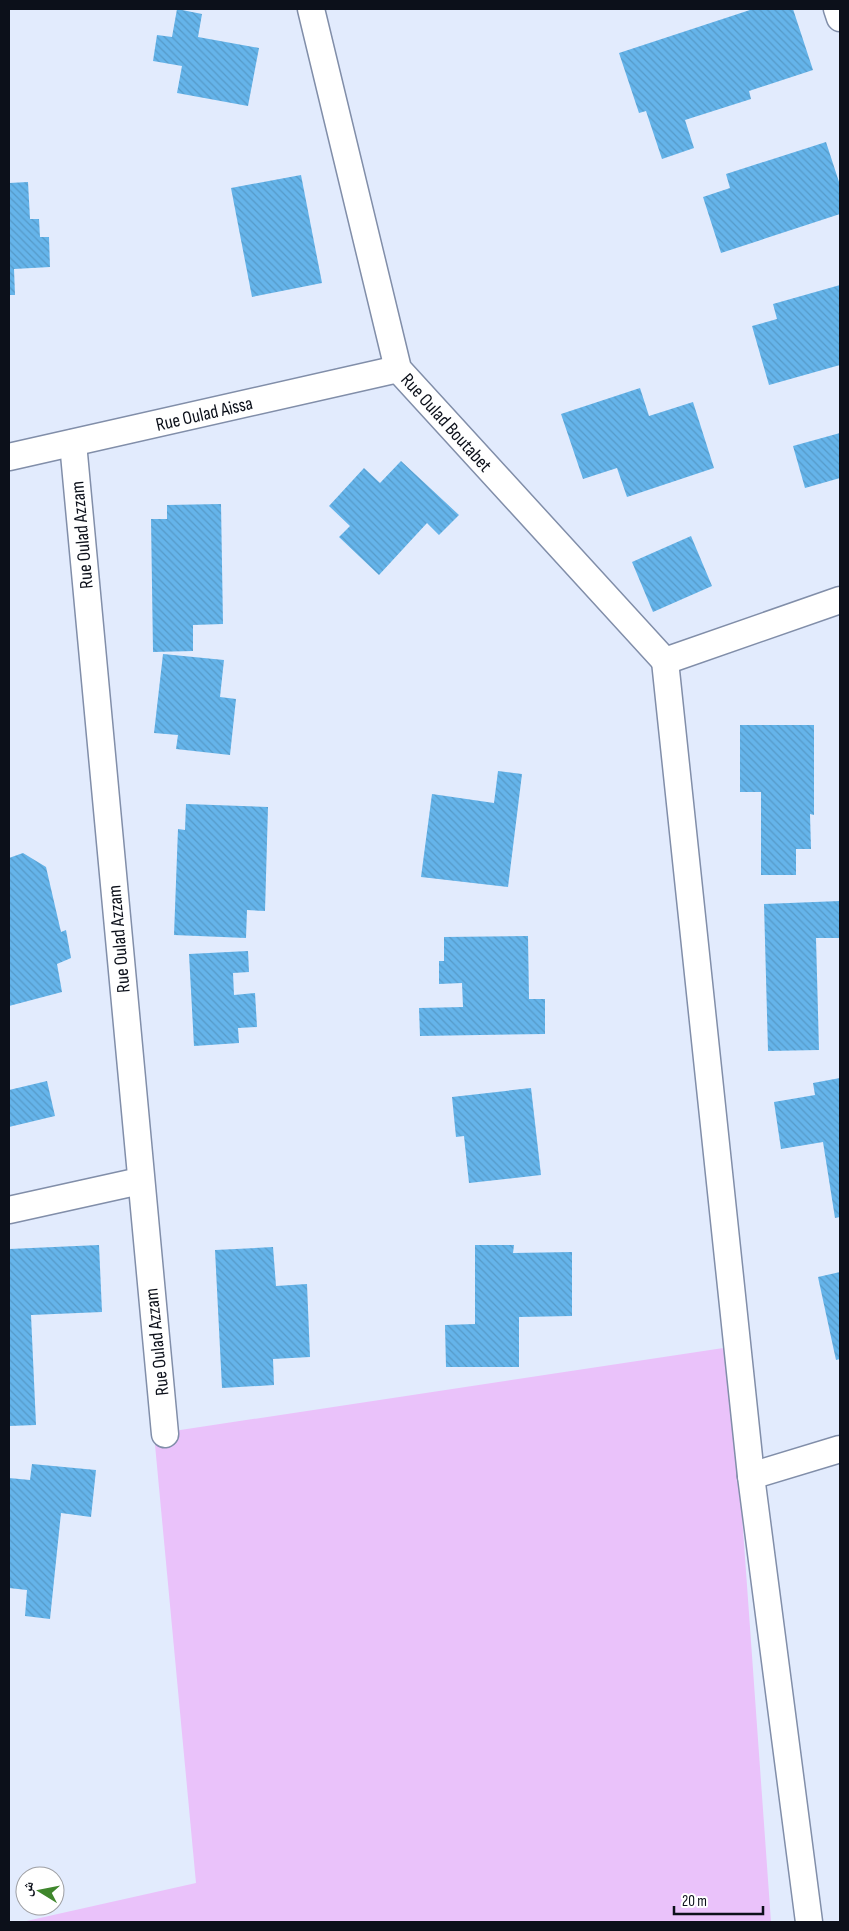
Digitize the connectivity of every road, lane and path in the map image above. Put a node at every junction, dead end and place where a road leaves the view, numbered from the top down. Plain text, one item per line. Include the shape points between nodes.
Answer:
1 (311, 9) edge
2 (837, 9) edge
3 (840, 18) edge
4 (398, 369) junction
5 (73, 443) junction
6 (9, 457) edge
7 (840, 600) edge
8 (665, 661) junction
9 (140, 1181) junction
10 (9, 1210) edge
11 (165, 1434) dead end
12 (840, 1449) edge
13 (751, 1476) junction
14 (809, 1922) edge

1 - 4 street, Rue Oulad Boutabet
2 - 3 street
4 - 5 street, Rue Oulad Aissa
4 - 8 street, Rue Oulad Boutabet
5 - 6 street, Rue Oulad Aissa
5 - 9 street, Rue Oulad Azzam
7 - 8 street
8 - 13 street
9 - 10 street
9 - 11 street, Rue Oulad Azzam
12 - 13 street
13 - 14 street

